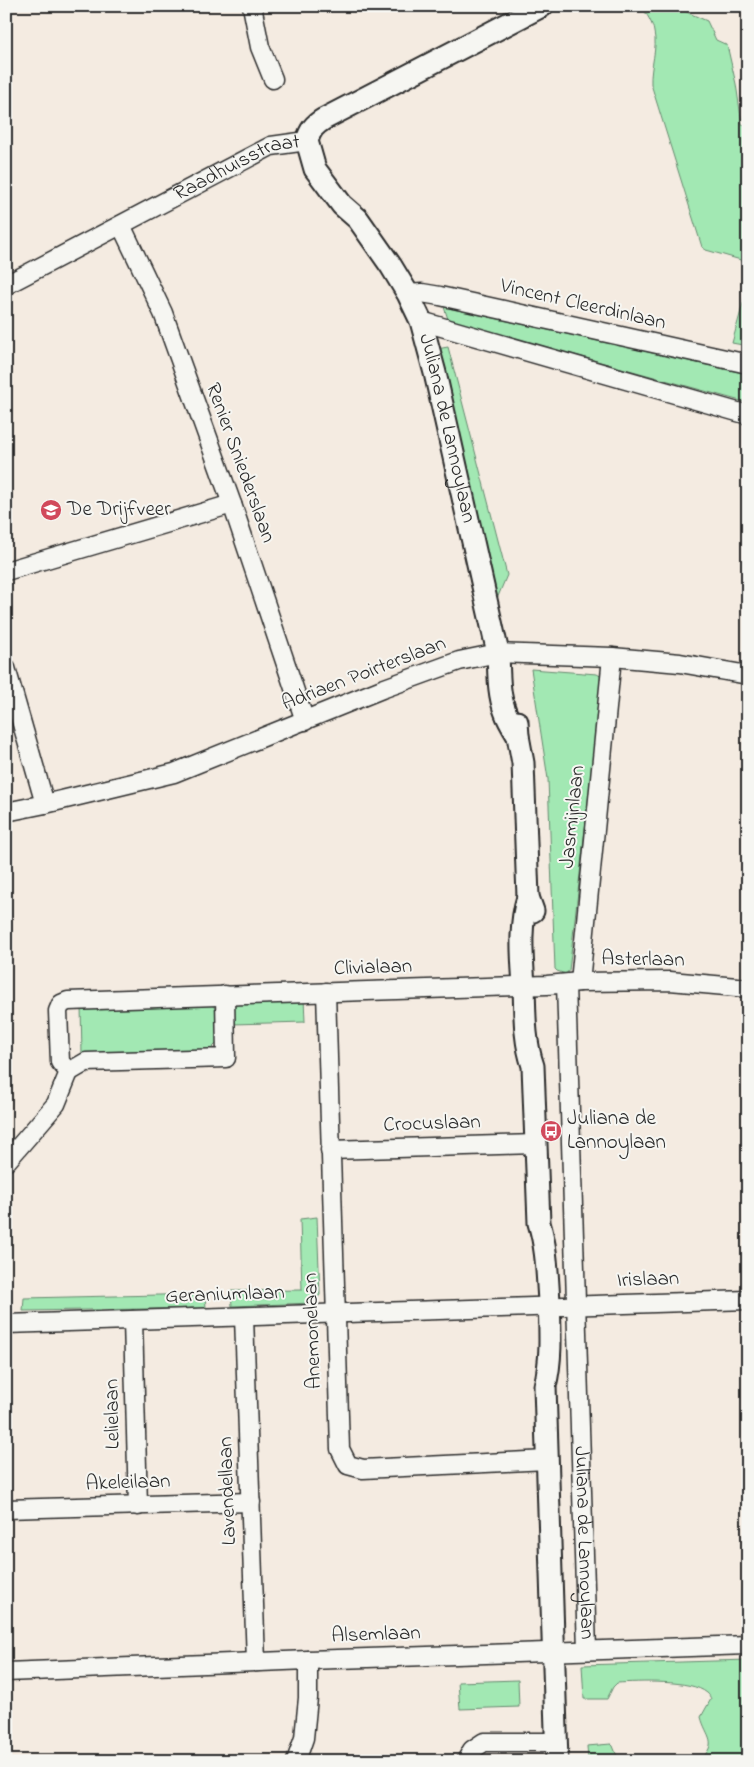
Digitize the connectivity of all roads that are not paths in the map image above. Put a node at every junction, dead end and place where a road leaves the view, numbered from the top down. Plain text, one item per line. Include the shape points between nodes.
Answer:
1 (252, 6) edge
2 (542, 6) edge
3 (273, 79) dead end
4 (307, 141) junction
5 (121, 225) junction
6 (6, 285) edge
7 (408, 294) junction
8 (421, 321) junction
9 (748, 364) edge
10 (748, 414) edge
11 (232, 504) junction
12 (6, 571) edge
13 (498, 653) junction
14 (612, 657) junction
15 (7, 670) edge
16 (748, 675) edge
17 (305, 721) junction
18 (45, 804) junction
19 (6, 812) edge
20 (573, 983) junction
21 (531, 985) junction
22 (748, 988) edge
23 (326, 992) junction
24 (225, 995) junction
25 (69, 1072) junction
26 (536, 1144) junction
27 (330, 1150) junction
28 (6, 1162) edge
29 (748, 1300) edge
30 (576, 1305) junction
31 (542, 1306) junction
32 (335, 1314) junction
33 (244, 1317) junction
34 (133, 1320) junction
35 (6, 1324) edge
36 (547, 1460) junction
37 (251, 1502) junction
38 (138, 1506) junction
39 (6, 1509) edge
40 (748, 1645) edge
41 (587, 1650) junction
42 (553, 1651) junction
43 (308, 1660) junction
44 (256, 1662) junction
45 (6, 1672) edge
46 (557, 1751) edge
47 (296, 1761) edge
48 (466, 1761) edge

1 - 3 street via 260,47
2 - 4 street, Raadhuisstraat via 315,124
4 - 5 street, Raadhuisstraat via 271,146
4 - 7 street, Juliana de Lannoylaan via 351,198 358,218
5 - 6 street, Raadhuisstraat
5 - 11 street, Renier Sniederslaan via 163,313
7 - 8 street, Juliana de Lannoylaan
7 - 9 street, Vincent Cleerdinlaan via 440,296
8 - 10 street
8 - 13 street, Juliana de Lannoylaan
11 - 12 street
11 - 17 street, Renier Sniederslaan
13 - 14 street, Adriaen Poirterslaan
13 - 17 street, Adriaen Poirterslaan via 459,660
13 - 21 street, Juliana de Lannoylaan via 504,711 518,736 523,763 528,897 522,937
14 - 16 street, Adriaen Poirterslaan via 680,663
14 - 20 street, Jasmijnlaan
15 - 18 street
17 - 18 street, Adriaen Poirterslaan via 174,773
18 - 19 street, Adriaen Poirterslaan
20 - 21 street, Asterlaan
20 - 22 street, Asterlaan via 670,981
20 - 30 street, Juliana de Lannoylaan
21 - 23 street, Clivialaan
21 - 26 street, Juliana de Lannoylaan via 526,1036 533,1066
23 - 24 street, Clivialaan
23 - 27 street, Anemonelaan
24 - 25 street via 226,1058 86,1062
24 - 25 street, Clivialaan via 68,1001 61,1004 58,1011 60,1062
25 - 28 street via 56,1104
26 - 27 street, Crocuslaan
26 - 31 street, Juliana de Lannoylaan via 539,1224 546,1254
27 - 32 street, Anemonelaan
29 - 30 street, Irislaan
30 - 31 street, Irislaan
30 - 41 street, Juliana de Lannoylaan
31 - 32 street, Geraniumlaan
31 - 36 street, Juliana de Lannoylaan via 550,1345 544,1386
32 - 33 street, Geraniumlaan
32 - 36 street, Anemonelaan via 340,1449 348,1466 362,1469
33 - 34 street, Geraniumlaan
33 - 37 street, Lavendellaan
34 - 35 street, Geraniumlaan
34 - 38 street, Lelielaan
36 - 42 street, Juliana de Lannoylaan
37 - 38 street, Akeleilaan
37 - 44 street, Lavendellaan
38 - 39 street, Akeleilaan
40 - 41 street, Alsemlaan
41 - 42 street, Alsemlaan
42 - 43 street, Alsemlaan
42 - 46 street, Juliana de Lannoylaan
43 - 44 street, Alsemlaan
43 - 47 street via 304,1738
44 - 45 street, Alsemlaan
46 - 48 street via 484,1742 472,1750

